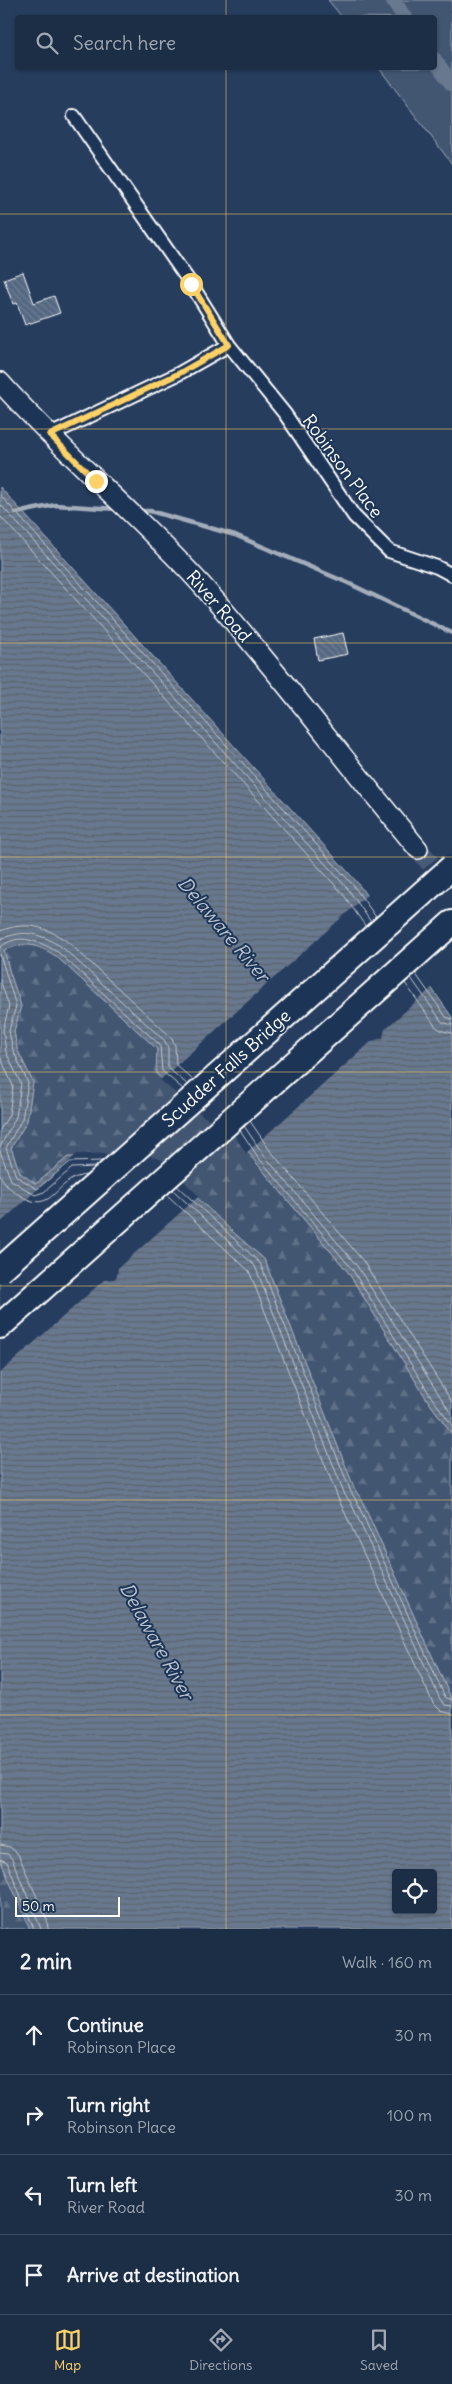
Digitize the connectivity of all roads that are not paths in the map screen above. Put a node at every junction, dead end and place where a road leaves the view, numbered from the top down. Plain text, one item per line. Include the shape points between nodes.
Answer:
1 (74, 116) dead end
2 (229, 345) junction
3 (0, 382) edge
4 (50, 435) junction
5 (452, 575) edge
6 (418, 849) tunnel mouth
7 (452, 867) edge
8 (452, 923) edge
9 (0, 1270) edge
10 (0, 1326) edge

1 - 2 street, Robinson Place via 191,284
2 - 4 street via 178,374
2 - 5 street, Robinson Place via 285,414 359,522 389,551
3 - 4 main road, River Road
4 - 6 main road, River Road via 199,582
7 - 9 highway, Scudder Falls Bridge, bridge
8 - 10 highway

